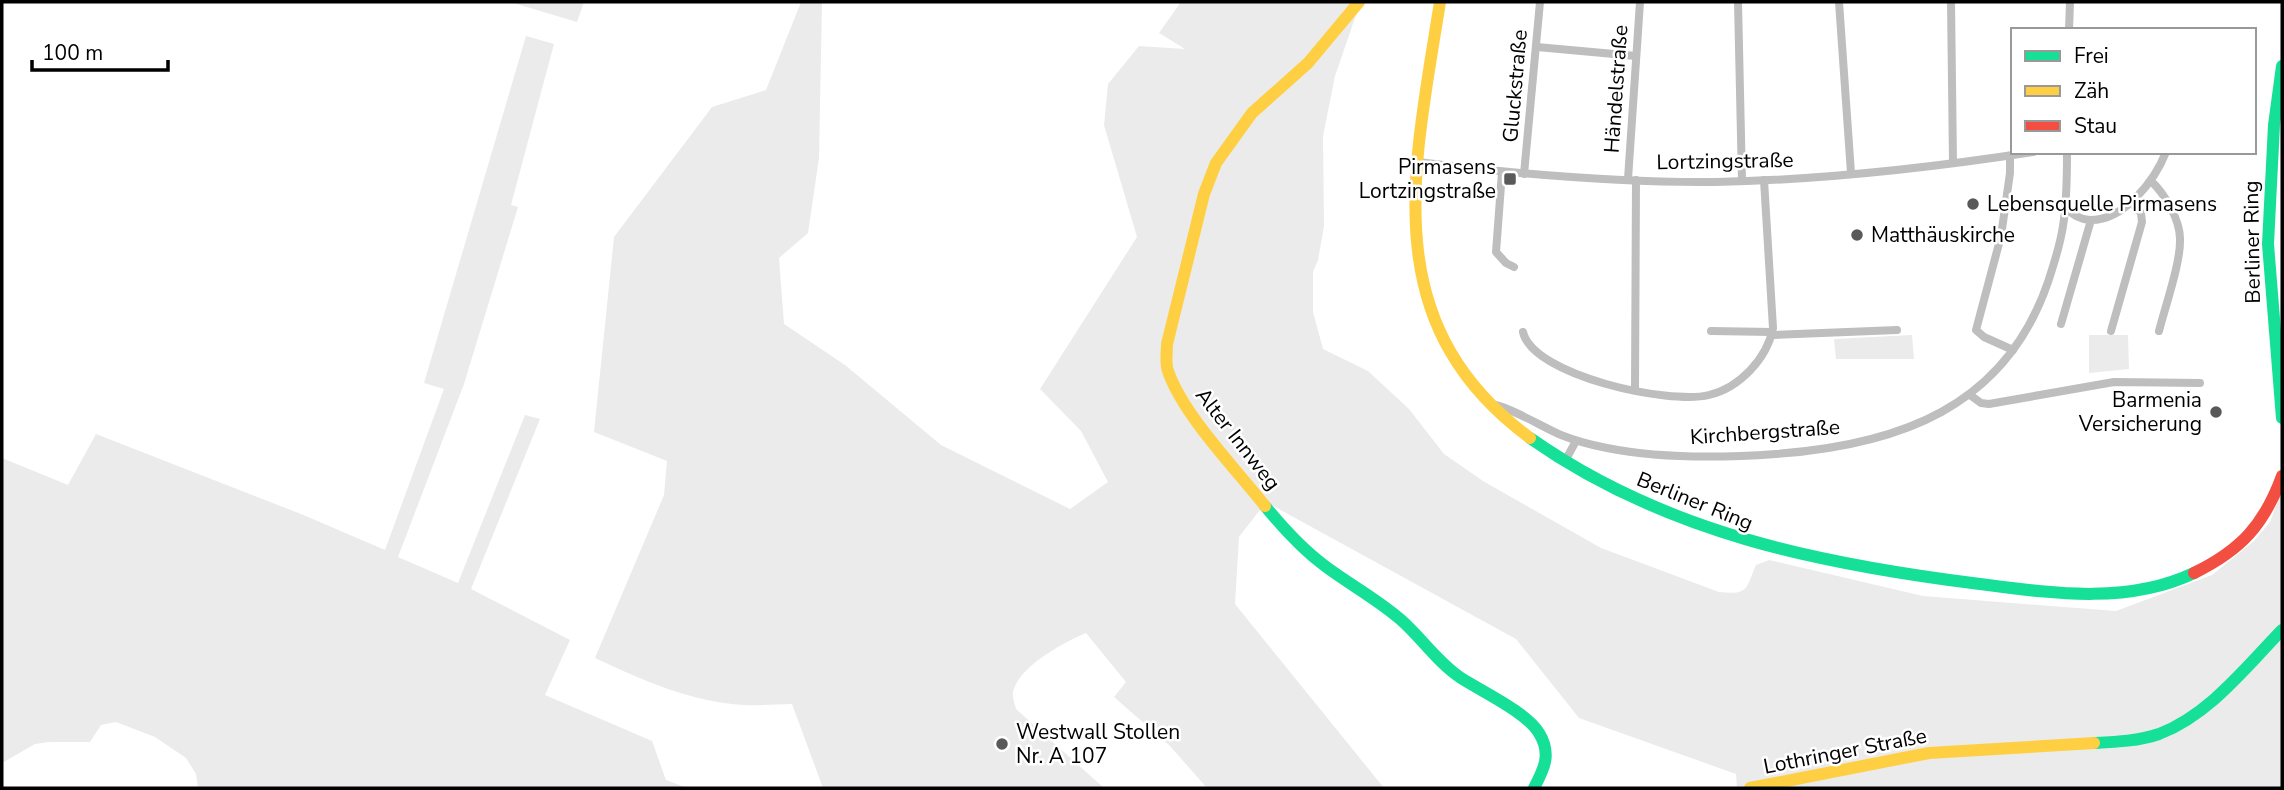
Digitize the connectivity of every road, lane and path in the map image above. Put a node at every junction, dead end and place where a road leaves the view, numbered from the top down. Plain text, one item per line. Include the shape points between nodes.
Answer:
1 (1359, 2) edge
2 (1440, 2) edge
3 (1540, 2) edge
4 (1640, 2) edge
5 (1738, 2) edge
6 (1839, 2) edge
7 (1951, 2) edge
8 (2070, 2) edge
9 (2070, 28) edge
10 (1537, 47) junction
11 (1636, 56) junction
12 (2282, 66) edge
13 (2022, 154) edge
14 (2067, 154) edge
15 (2165, 154) edge
16 (2010, 156) junction
17 (1418, 162) junction
18 (1953, 163) junction
19 (1502, 172) junction
20 (1851, 173) junction
21 (1524, 174) junction
22 (1632, 180) junction
23 (1764, 180) junction
24 (1742, 181) junction
25 (2151, 181) junction
26 (2131, 202) junction
27 (2065, 208) junction
28 (2091, 220) junction
29 (1514, 267) dead end
30 (2061, 324) dead end
31 (1897, 330) dead end
32 (1711, 331) dead end
33 (2111, 331) dead end
34 (2159, 331) dead end
35 (1523, 332) dead end
36 (1772, 334) junction
37 (2013, 350) junction
38 (2200, 383) dead end
39 (1635, 390) junction
40 (1970, 395) junction
41 (1487, 404) junction
42 (2282, 418) edge
43 (1576, 441) junction
44 (1565, 461) junction
45 (2282, 476) edge
46 (2282, 630) edge
47 (1534, 788) edge
48 (1750, 788) edge

1 - 47 street, Alter Innweg via 1308,63 1252,113 1216,163 1167,344 1167,369 1191,412 1303,548 1399,618 1460,677 1538,731 1545,745 1546,764
2 - 17 street, Berliner Ring
3 - 10 street, Gluckstraße
4 - 11 street, Händelstraße
5 - 24 street
6 - 20 street
7 - 18 street
8 - 9 street
10 - 11 street
10 - 21 street, Gluckstraße
11 - 22 street, Händelstraße
12 - 42 street, Berliner Ring via 2267,244
13 - 16 street, Lortzingstraße
14 - 27 street, Kirchbergstraße
15 - 25 street
16 - 18 street, Lortzingstraße
16 - 37 street via 2001,236 1976,330
17 - 19 street, Lortzingstraße
17 - 41 street, Berliner Ring via 1418,252 1428,304 1454,361
18 - 20 street, Lortzingstraße
19 - 21 street, Lortzingstraße
19 - 29 street via 1496,252
20 - 23 street, Lortzingstraße
21 - 22 street, Lortzingstraße
22 - 24 street, Lortzingstraße
22 - 39 street, Händelstraße
23 - 24 street, Lortzingstraße
23 - 36 street
25 - 26 street
25 - 34 street via 2169,206 2180,239
26 - 28 street via 2109,216
26 - 33 street via 2142,222
27 - 28 street
27 - 37 street, Kirchbergstraße via 2059,247 2043,296
28 - 30 street
31 - 36 street
32 - 36 street
35 - 39 street via 1534,352 1554,364 1598,382
36 - 39 street via 1748,372 1719,392 1679,397
37 - 40 street, Kirchbergstraße
38 - 40 street via 2114,383 1989,404
40 - 43 street, Kirchbergstraße via 1897,432 1796,452 1674,456 1630,453
41 - 43 street, Kirchbergstraße via 1501,405
41 - 44 street, Berliner Ring
43 - 44 street
44 - 45 street, Berliner Ring via 1672,516 1767,549 1928,579 2091,594 2173,582 2216,563 2256,528 2273,503
46 - 48 street, Lothringer Straße via 2199,711 2156,735 2113,742 1947,751

